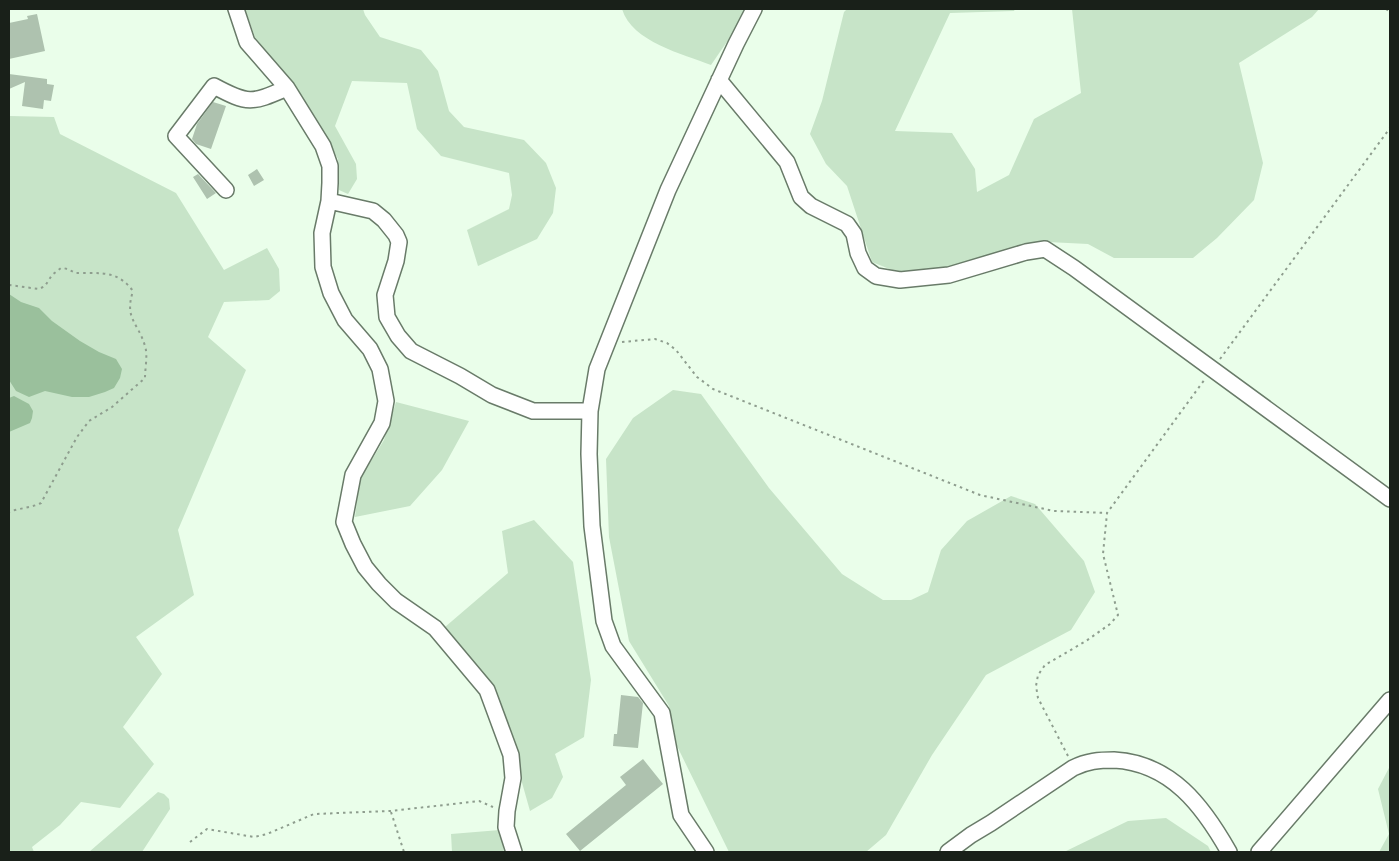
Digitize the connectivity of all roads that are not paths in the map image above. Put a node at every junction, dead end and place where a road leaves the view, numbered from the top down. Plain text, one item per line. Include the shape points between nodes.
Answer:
1 (236, 9) edge
2 (754, 9) edge
3 (719, 80) junction
4 (288, 88) junction
5 (226, 190) dead end
6 (329, 201) junction
7 (590, 411) junction
8 (1390, 499) edge
9 (1390, 700) edge
10 (514, 852) edge
11 (706, 852) edge
12 (948, 852) edge
13 (1229, 852) edge
14 (1259, 852) edge

1 - 4 street via 247,42
2 - 3 street
3 - 7 street via 668,190 597,369
3 - 8 street via 787,162 801,197 847,224 854,234 864,268 876,276 900,280 949,275 1026,252 1045,250
4 - 5 street via 264,98 247,100 214,86 176,136
4 - 6 street via 323,146 330,166
6 - 7 street via 373,212 396,235 399,242 396,261 384,295 387,317 411,352 492,395 532,411
6 - 10 street via 322,233 323,267 331,294 345,320 370,349 380,369 386,401 382,423 353,475 344,522 365,567 379,584 396,601 435,628 487,690 511,755 513,778 506,827
7 - 11 street via 592,526 604,621 613,646 662,713 681,815
9 - 14 street
12 - 13 street via 1073,768 1099,760 1131,761 1164,774 1203,810

